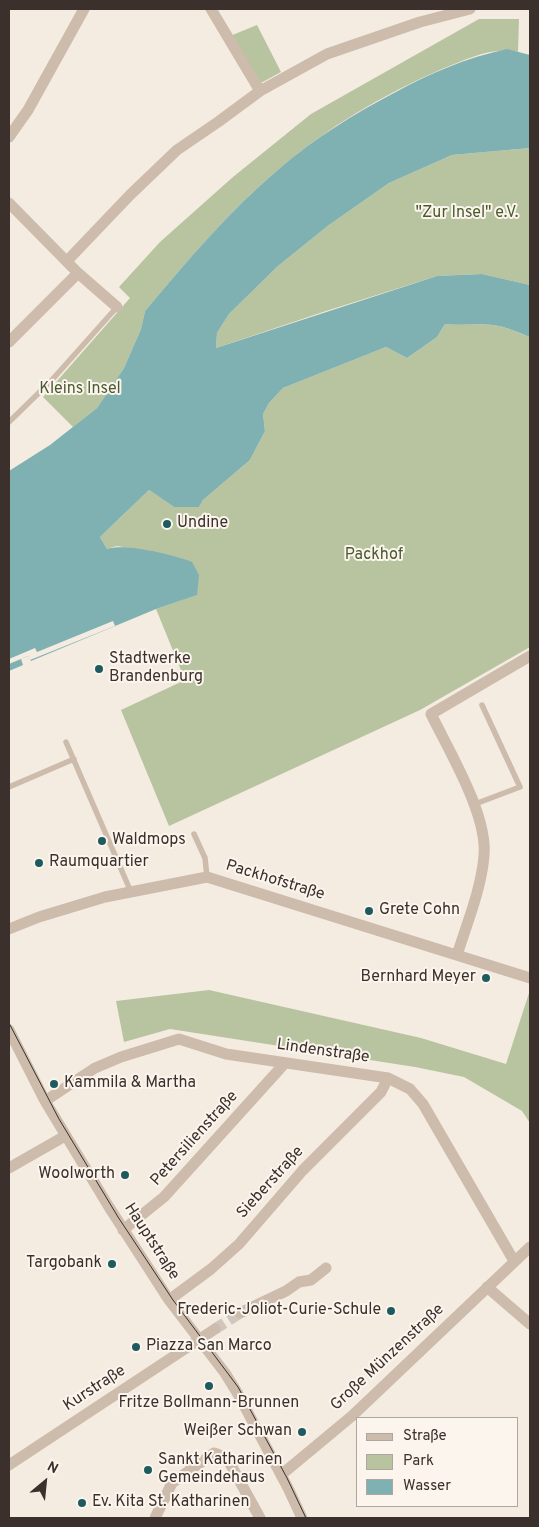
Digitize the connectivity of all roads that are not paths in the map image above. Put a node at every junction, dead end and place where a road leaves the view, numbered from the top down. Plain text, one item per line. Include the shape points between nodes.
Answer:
1 (84, 9) edge
2 (211, 9) edge
3 (470, 9) edge
4 (260, 91) junction
5 (9, 137) edge
6 (9, 203) edge
7 (67, 262) junction
8 (78, 273) junction
9 (117, 307) joint
10 (9, 342) edge
11 (9, 422) edge
12 (530, 656) edge
13 (482, 706) dead end
14 (66, 742) dead end
15 (74, 759) junction
16 (9, 787) edge
17 (475, 804) junction
18 (194, 834) dead end
19 (207, 877) junction
20 (131, 892) junction
21 (9, 929) edge
22 (456, 955) junction
23 (530, 978) edge
24 (9, 1030) edge
25 (285, 1064) junction
26 (388, 1078) junction
27 (45, 1101) junction
28 (65, 1136) junction
29 (9, 1168) edge
30 (123, 1230) junction
31 (530, 1247) edge
32 (514, 1261) junction
33 (326, 1268) dead end
34 (487, 1287) junction
35 (169, 1300) junction
36 (240, 1313) tunnel mouth
37 (530, 1324) edge
38 (215, 1329) tunnel mouth
39 (199, 1341) junction
40 (9, 1465) edge
41 (281, 1475) junction
42 (155, 1518) edge
43 (260, 1518) edge
44 (302, 1518) edge

1 - 5 street via 28,110
2 - 4 street
3 - 4 street via 420,22 327,54
4 - 7 street via 177,150
6 - 7 street
7 - 8 street
8 - 9 street
8 - 10 street
9 - 11 lane via 51,381
12 - 17 street via 431,714
13 - 17 lane via 520,787
14 - 15 lane
15 - 16 lane
15 - 20 lane
17 - 22 street via 484,854 480,880
18 - 19 lane via 205,858
19 - 20 street, Packhofstraße
19 - 22 street, Packhofstraße
20 - 21 street, Packhofstraße via 39,917
22 - 23 street, Packhofstraße
24 - 27 street, Hauptstraße
25 - 26 street, Lindenstraße
25 - 27 street, Lindenstraße via 226,1054 179,1038 96,1068
25 - 30 street, Petersilienstraße via 164,1197
26 - 32 street, Lindenstraße via 410,1089 423,1104
26 - 35 street, Sieberstraße via 381,1092 303,1170 239,1244
27 - 28 street, Hauptstraße
28 - 29 street
28 - 30 street, Hauptstraße
30 - 35 street, Hauptstraße
31 - 32 street, Große Münzenstraße
32 - 34 street, Große Münzenstraße
33 - 36 street via 311,1280 299,1282 286,1292
34 - 37 street
34 - 41 street, Große Münzenstraße via 352,1416
35 - 39 street, Hauptstraße
38 - 39 street, Kurstraße
39 - 40 street, Kurstraße
39 - 41 street, Hauptstraße via 238,1394
41 - 44 street, Hauptstraße
42 - 43 street via 172,1483 214,1453 227,1458

